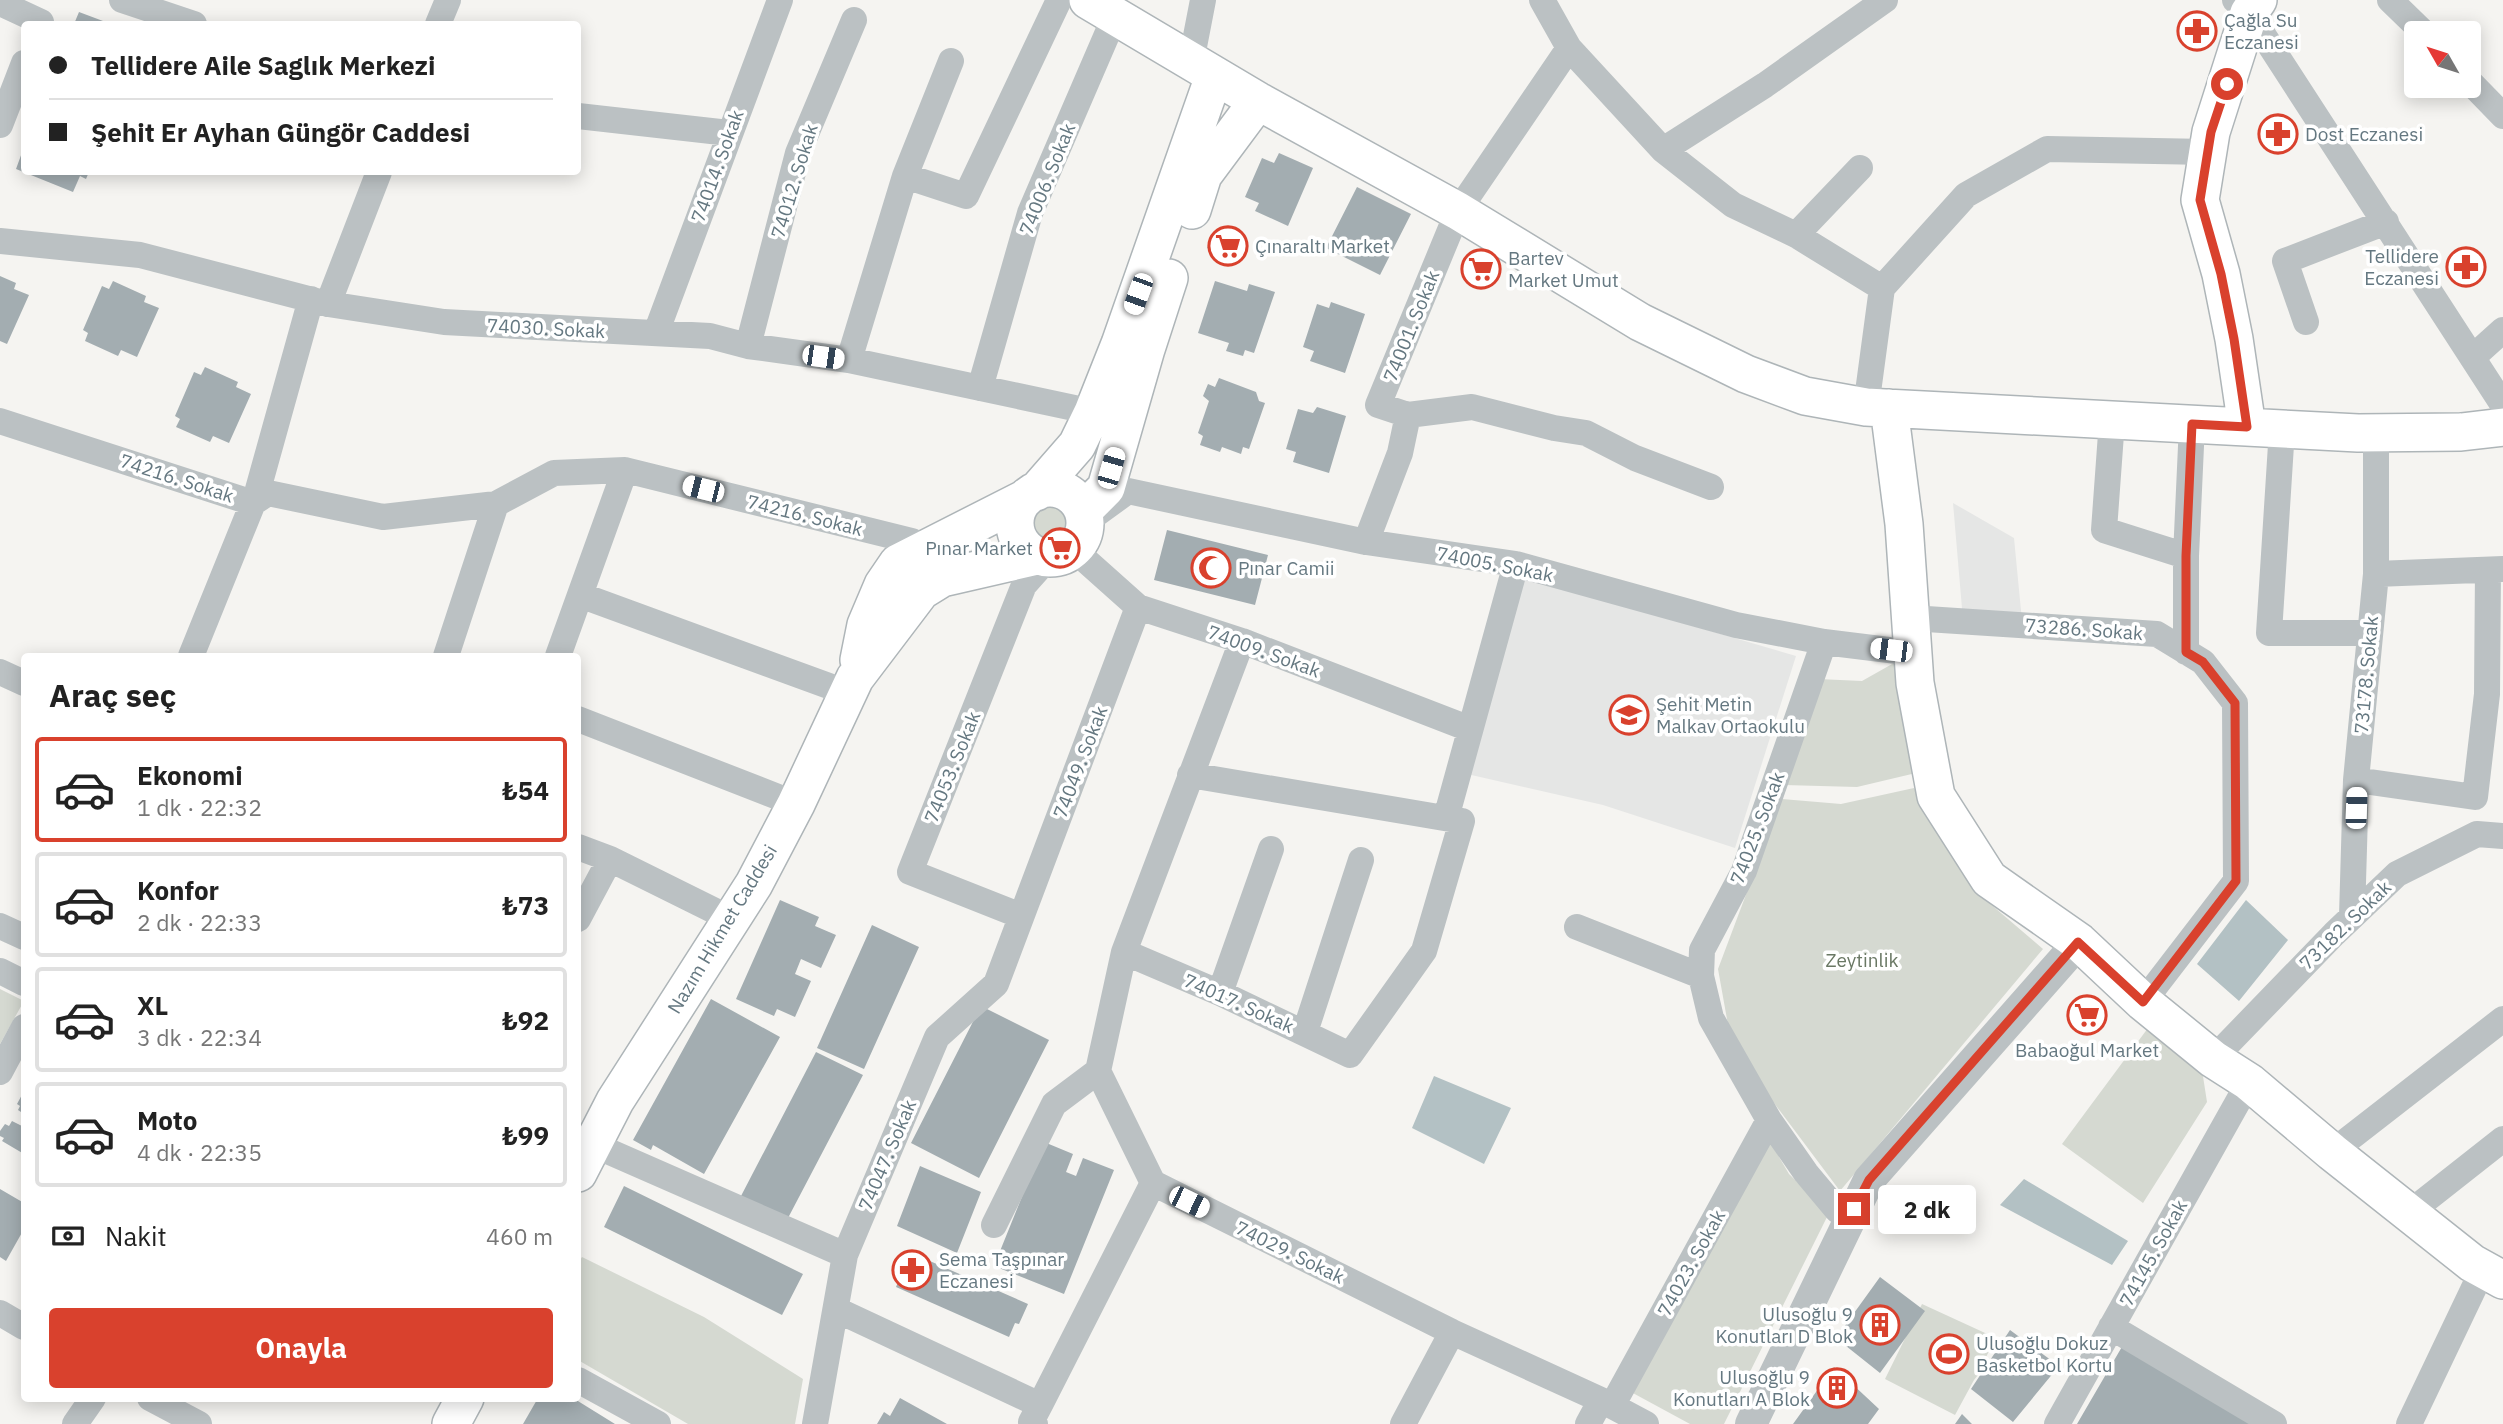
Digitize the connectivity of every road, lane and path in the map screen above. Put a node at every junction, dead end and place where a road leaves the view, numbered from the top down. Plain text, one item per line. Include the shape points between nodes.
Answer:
1 (122, 0) edge
2 (449, 0) edge
3 (780, 0) edge
4 (1059, 0) edge
5 (1203, 0) edge
6 (1542, 0) edge
7 (1885, 0) edge
8 (0, 3) edge
9 (2247, 4) edge
10 (1111, 7) edge
11 (44, 16) edge
12 (854, 20) dead end
13 (185, 21) edge
14 (439, 21) edge
15 (1569, 48) junction
16 (951, 61) dead end
17 (1203, 69) junction
18 (21, 71) edge
19 (2482, 94) edge
20 (1258, 101) junction
21 (581, 116) edge
22 (2503, 116) edge
23 (0, 125) edge
24 (729, 133) junction
25 (1663, 150) junction
26 (2208, 152) junction
27 (1860, 168) dead end
28 (378, 175) edge
29 (905, 176) junction
30 (1458, 211) junction
31 (2386, 222) junction
32 (1796, 235) junction
33 (0, 241) edge
34 (1882, 288) junction
35 (320, 302) junction
36 (2306, 322) dead end
37 (2503, 330) edge
38 (656, 333) junction
39 (748, 346) junction
40 (2473, 357) junction
41 (849, 360) junction
42 (980, 388) junction
43 (2503, 405) edge
44 (1877, 407) junction
45 (1093, 412) junction
46 (1408, 415) junction
47 (2112, 420) junction
48 (0, 421) edge
49 (2192, 424) junction
50 (2503, 427) edge
51 (2264, 428) junction
52 (2376, 433) junction
53 (625, 470) junction
54 (1712, 487) dead end
55 (1031, 495) junction
56 (253, 503) junction
57 (496, 505) junction
58 (1065, 539) junction
59 (1366, 542) junction
60 (919, 552) junction
61 (2186, 556) junction
62 (1516, 564) junction
63 (2495, 570) edge
64 (2376, 574) junction
65 (580, 595) junction
66 (1138, 607) junction
67 (2370, 633) junction
68 (1912, 635) junction
69 (1242, 641) junction
70 (1824, 642) junction
71 (2186, 652) junction
72 (192, 653) edge
73 (447, 653) edge
74 (559, 653) edge
75 (0, 672) edge
76 (21, 682) edge
77 (851, 685) junction
78 (2495, 693) edge
79 (581, 720) edge
80 (1470, 729) junction
81 (1190, 775) junction
82 (2356, 780) junction
83 (796, 804) junction
84 (1454, 820) junction
85 (2503, 836) edge
86 (581, 848) edge
87 (1271, 849) dead end
88 (610, 859) junction
89 (1361, 860) dead end
90 (581, 913) edge
91 (1021, 916) junction
92 (2352, 916) junction
93 (731, 919) junction
94 (0, 926) edge
95 (1577, 927) dead end
96 (21, 936) edge
97 (2078, 942) junction
98 (1124, 952) junction
99 (0, 971) edge
100 (1701, 976) junction
101 (21, 982) edge
102 (1220, 993) junction
103 (2143, 1002) junction
104 (2503, 1018) edge
105 (1305, 1032) junction
106 (21, 1033) edge
107 (2213, 1059) junction
108 (1098, 1071) junction
109 (0, 1072) edge
110 (2249, 1082) junction
111 (1769, 1120) junction
112 (2503, 1139) edge
113 (582, 1152) edge
114 (2332, 1152) junction
115 (1153, 1183) junction
116 (2409, 1213) junction
117 (1850, 1219) junction
118 (994, 1225) dead end
119 (845, 1255) junction
120 (2493, 1275) edge
121 (837, 1310) junction
122 (0, 1313) edge
123 (21, 1326) edge
124 (2110, 1327) junction
125 (1452, 1332) junction
126 (581, 1382) edge
127 (90, 1402) edge
128 (463, 1402) edge
129 (1606, 1403) junction
130 (177, 1404) edge
131 (1035, 1417) edge
132 (75, 1424) edge
133 (199, 1424) edge
134 (451, 1424) edge
135 (658, 1424) edge
136 (815, 1424) edge
137 (1403, 1424) edge
138 (1588, 1424) edge
139 (1646, 1424) edge
140 (1751, 1424) edge
141 (2057, 1424) edge
142 (2274, 1424) edge
143 (2409, 1424) edge

1 - 13 street
2 - 14 street
3 - 24 street, 74014. Sokak
4 - 29 street via 966,196
5 - 17 street
6 - 15 street
7 - 25 street
8 - 11 street
9 - 26 main road
9 - 31 street
10 - 17 main road
10 - 42 street, 74006. Sokak via 1030,213
12 - 39 street, 74012. Sokak via 798,153
15 - 25 street
15 - 30 street
16 - 29 street
17 - 20 main road
17 - 45 main road, Nazım Hikmet Caddesi via 1120,344
18 - 23 street
19 - 22 street
20 - 30 main road
20 - 58 main road via 1203,175 1106,488
21 - 24 street
24 - 38 street, 74014. Sokak
25 - 32 street via 1733,205
26 - 34 street via 2047,149 1966,195
26 - 51 main road via 2200,200 2234,339
27 - 32 street
28 - 35 street
29 - 41 street
30 - 44 main road via 1640,322 1746,374 1805,396
30 - 46 street, 74001. Sokak via 1378,405
31 - 36 street via 2285,261
31 - 40 street
32 - 34 street
33 - 35 street, 74030. Sokak via 140,255
34 - 44 street
35 - 38 street, 74030. Sokak via 444,322
35 - 56 street
37 - 40 street
38 - 39 street, 74030. Sokak via 710,336
39 - 41 street, 74030. Sokak
40 - 43 street
41 - 42 street, 74030. Sokak
42 - 45 street, 74030. Sokak
44 - 47 main road
44 - 68 main road via 1904,524
45 - 55 main road, Nazım Hikmet Caddesi via 1077,445
46 - 54 street via 1472,407 1586,433 1635,458
46 - 59 street via 1400,453
47 - 49 main road
47 - 61 street via 2104,530
48 - 56 street, 74216. Sokak
49 - 51 main road
49 - 61 street
50 - 52 main road
51 - 52 main road
51 - 67 street via 2269,633
52 - 64 street, 73178. Sokak
53 - 57 street, 74216. Sokak via 554,473
53 - 60 street, 74216. Sokak via 912,541
53 - 65 street
55 - 58 main road via 1058,489 1077,501
55 - 58 main road via 1016,518 1020,540
55 - 60 main road, Nazım Hikmet Caddesi
56 - 57 street, 74216. Sokak via 268,493 383,517
56 - 72 street
57 - 73 street
58 - 59 street, 74005. Sokak via 1128,491
58 - 66 street, 74009. Sokak
58 - 77 main road, Nazım Hikmet Caddesi via 942,578 921,591
58 - 91 street, 74053. Sokak via 1024,585 910,872
59 - 62 street, 74005. Sokak
60 - 77 main road, Nazım Hikmet Caddesi via 898,563 883,585 866,625
61 - 71 street
62 - 70 street, 74005. Sokak via 1736,625
62 - 80 street
63 - 64 street
63 - 78 street
64 - 67 street, 73178. Sokak
65 - 74 street
65 - 77 street
66 - 69 street, 74009. Sokak
66 - 91 street, 74049. Sokak
67 - 82 street, 73178. Sokak
68 - 70 street, 74005. Sokak
68 - 71 street, 73286. Sokak via 2157,634
68 - 97 main road via 1915,683 1937,796 1989,879
69 - 80 street, 74009. Sokak
69 - 81 street
70 - 100 street, 74025. Sokak via 1744,871 1702,950
71 - 103 street, 73286. Sokak via 2203,662 2235,703 2236,881
75 - 76 street
77 - 83 main road, Nazım Hikmet Caddesi
78 - 82 street via 2475,797
79 - 83 street
80 - 84 street
81 - 84 street
81 - 98 street
82 - 92 street, 73178. Sokak
83 - 93 main road, Nazım Hikmet Caddesi
84 - 105 street via 1424,951 1350,1055
85 - 92 street, 73182. Sokak via 2477,834 2397,874
86 - 88 street
87 - 102 street
88 - 90 street
88 - 93 street
89 - 105 street, 74017. Sokak
91 - 119 street, 74047. Sokak via 996,984 937,1037
92 - 107 street, 73182. Sokak
93 - 113 main road, Nazım Hikmet Caddesi
94 - 96 street
95 - 100 street
97 - 103 main road
97 - 117 street via 1869,1180
98 - 102 street, 74017. Sokak
98 - 108 street
99 - 101 street
100 - 111 street, 74025. Sokak via 1711,1017
102 - 105 street, 74017. Sokak
103 - 107 main road
104 - 114 street
106 - 109 street
107 - 110 main road
108 - 115 street
108 - 118 street via 1054,1104
110 - 114 main road
110 - 124 street, 74145. Sokak
111 - 117 street, 74025. Sokak via 1806,1173
111 - 129 street, 74023. Sokak
112 - 116 street
113 - 119 street
114 - 116 main road
115 - 125 street, 74029. Sokak
115 - 131 street
116 - 120 main road
117 - 140 street
119 - 121 street, 74047. Sokak
120 - 143 street
121 - 131 street
121 - 136 street, 74047. Sokak
122 - 123 street
124 - 141 street, 74145. Sokak
124 - 142 street
125 - 129 street, 74029. Sokak
125 - 137 street
126 - 135 street
127 - 132 street
128 - 134 main road
129 - 138 street, 74023. Sokak
129 - 139 street, 74029. Sokak
130 - 133 street

